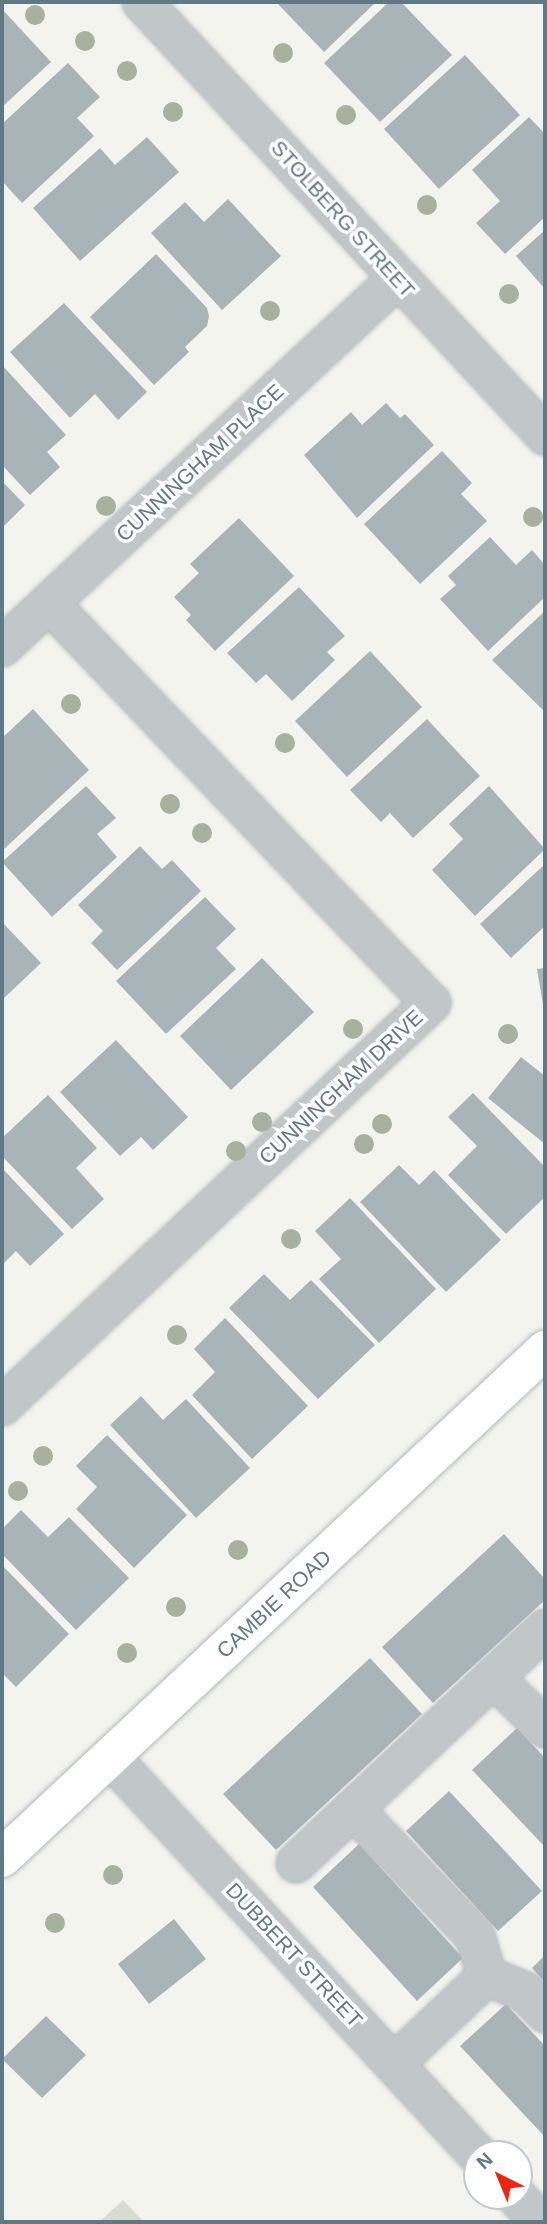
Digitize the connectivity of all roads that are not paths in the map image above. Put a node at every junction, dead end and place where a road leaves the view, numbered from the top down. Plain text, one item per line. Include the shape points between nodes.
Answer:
1 (142, 2) edge
2 (397, 279) junction
3 (545, 435) edge
4 (49, 603) junction
5 (2, 647) edge
6 (545, 1350) edge
7 (2, 1406) edge
8 (545, 1629) edge
9 (493, 1677) junction
10 (545, 1728) edge
11 (110, 1757) junction
12 (353, 1809) junction
13 (2, 1858) edge
14 (296, 1863) dead end
15 (486, 1976) junction
16 (545, 2013) edge
17 (394, 2064) junction
18 (464, 2140) edge

1 - 2 street, STOLBERG STREET
2 - 3 street, STOLBERG STREET
2 - 4 street, CUNNINGHAM PLACE
4 - 5 street, CUNNINGHAM PLACE
4 - 7 street, CUNNINGHAM DRIVE via 431,1003
6 - 11 main road, CAMBIE ROAD
8 - 9 street
9 - 10 street
9 - 12 street
11 - 13 main road, CAMBIE ROAD
11 - 17 street, DUBBERT STREET
12 - 14 street
12 - 15 street via 475,1936
15 - 16 street via 525,1992
15 - 17 street
17 - 18 street, DUBBERT STREET

